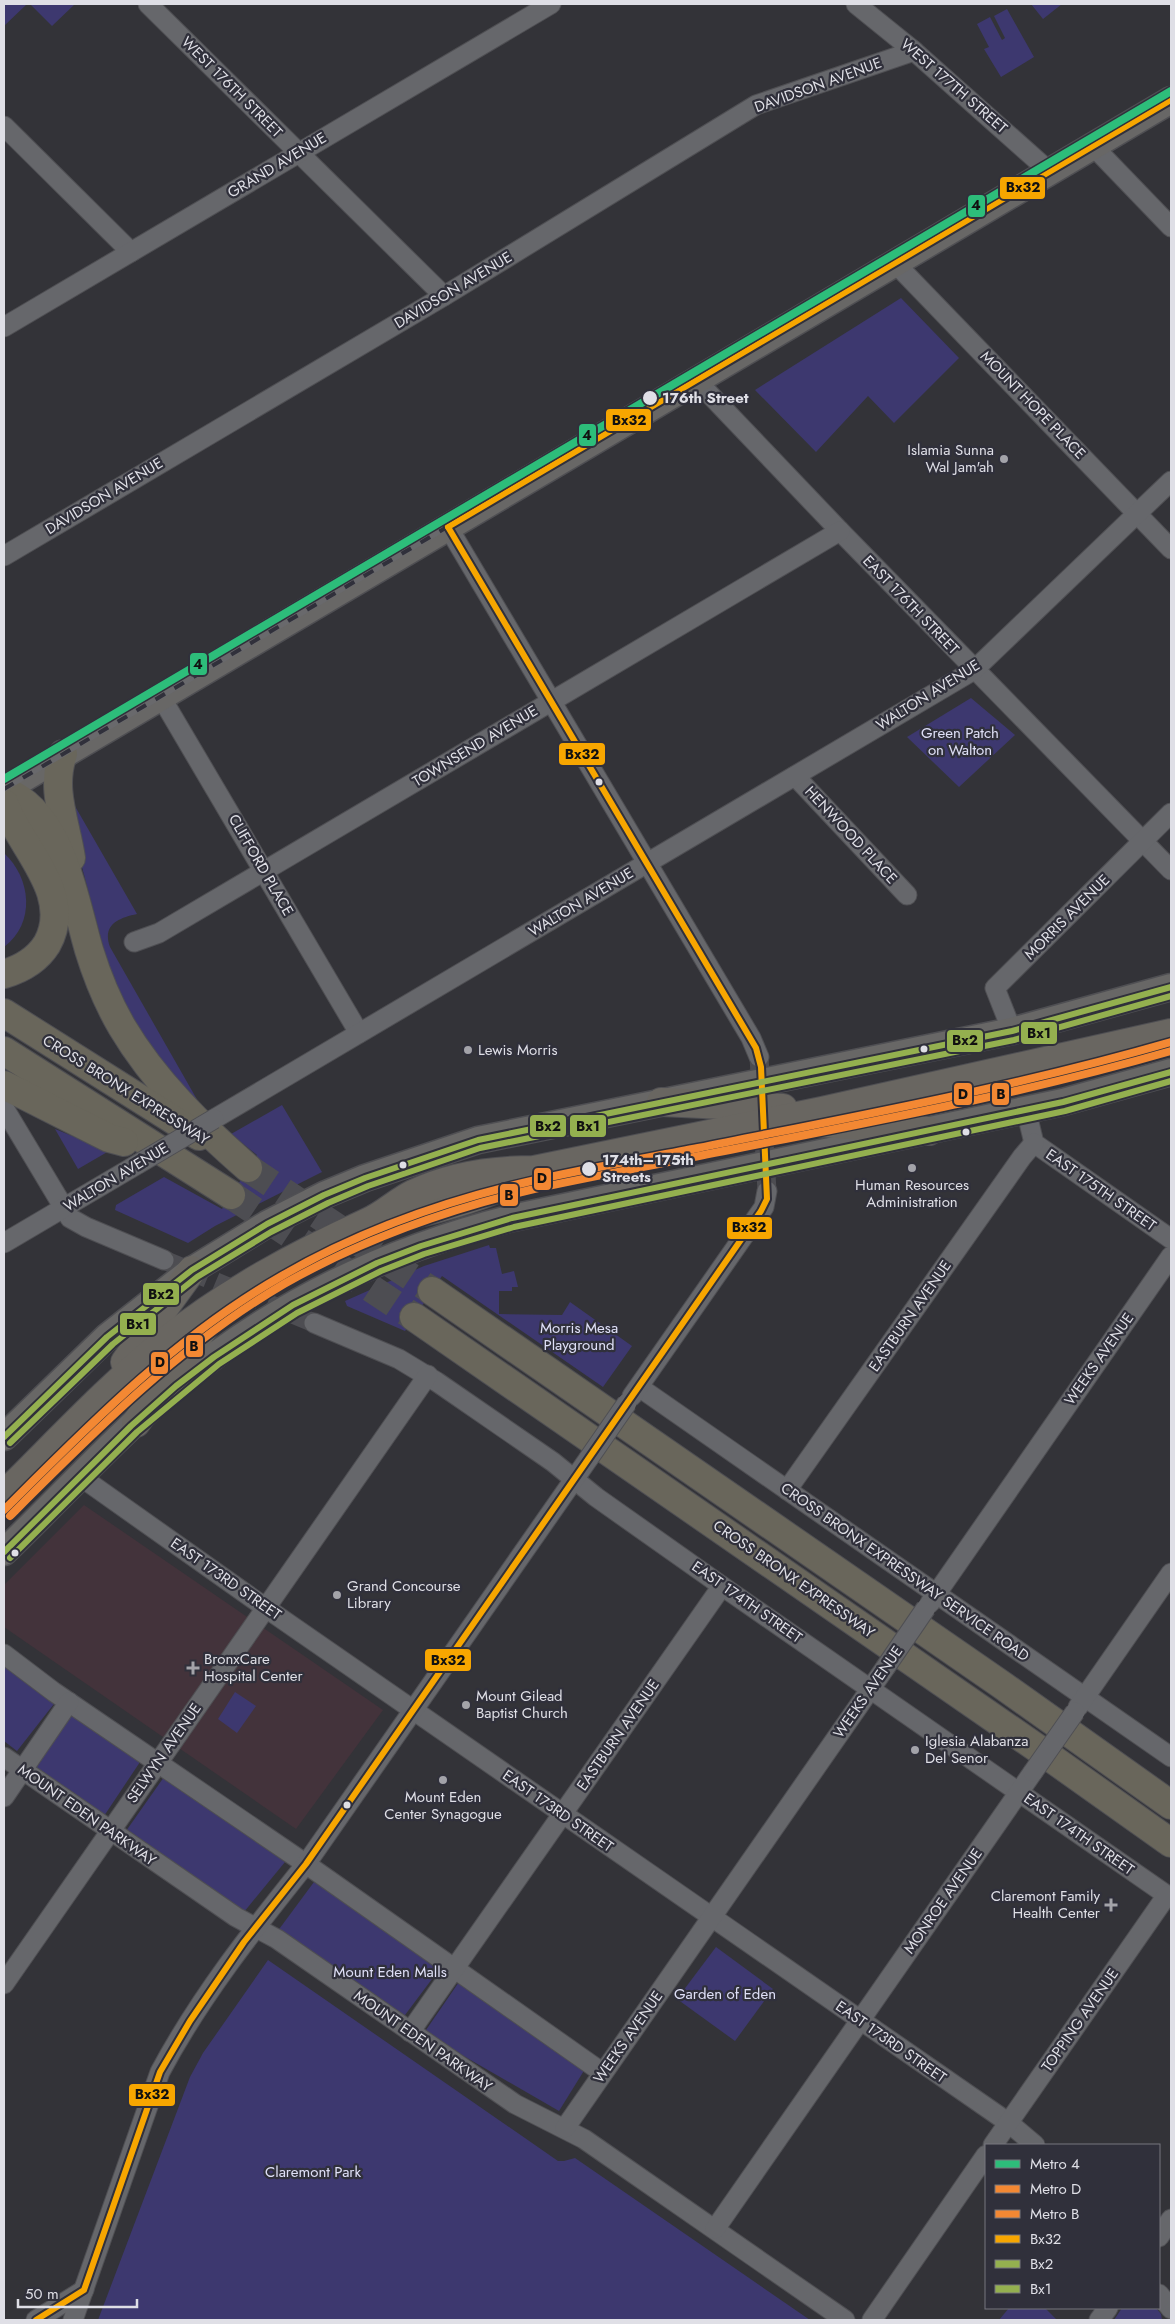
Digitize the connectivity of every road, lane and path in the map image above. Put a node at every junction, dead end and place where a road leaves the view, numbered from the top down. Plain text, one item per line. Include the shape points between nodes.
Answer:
1 (551, 4) edge
2 (856, 4) edge
3 (158, 6) edge
4 (914, 51) junction
5 (1171, 100) edge
6 (4, 126) edge
7 (1093, 146) junction
8 (297, 154) junction
9 (1049, 172) junction
10 (1171, 227) edge
11 (131, 252) junction
12 (894, 262) junction
13 (444, 296) junction
14 (4, 327) edge
15 (696, 380) junction
16 (1171, 481) edge
17 (1138, 514) junction
18 (448, 527) junction
19 (840, 531) junction
20 (1171, 549) edge
21 (4, 556) edge
22 (974, 670) junction
23 (161, 697) junction
24 (550, 702) junction
25 (64, 754) junction
26 (795, 776) junction
27 (4, 791) edge
28 (4, 803) edge
29 (1171, 814) edge
30 (4, 831) edge
31 (1143, 841) junction
32 (646, 864) junction
33 (1171, 870) edge
34 (264, 871) junction
35 (43, 875) junction
36 (907, 894) dead end
37 (81, 922) junction
38 (134, 942) dead end
39 (4, 974) edge
40 (1171, 987) edge
41 (4, 1013) edge
42 (1012, 1031) junction
43 (359, 1033) junction
44 (1171, 1033) edge
45 (4, 1051) edge
46 (759, 1057) tunnel mouth
47 (1171, 1072) edge
48 (4, 1085) edge
49 (661, 1102) junction
50 (4, 1108) edge
51 (1026, 1110) junction
52 (822, 1111) junction
53 (779, 1120) junction
54 (929, 1131) junction
55 (1034, 1143) junction
56 (148, 1156) junction
57 (767, 1191) tunnel mouth
58 (231, 1195) tunnel mouth
59 (63, 1208) junction
60 (1171, 1238) edge
61 (4, 1243) edge
62 (1171, 1256) edge
63 (164, 1260) tunnel mouth
64 (192, 1270) junction
65 (432, 1291) tunnel mouth
66 (226, 1298) junction
67 (414, 1317) tunnel mouth
68 (314, 1323) tunnel mouth
69 (428, 1375) junction
70 (639, 1387) junction
71 (91, 1409) junction
72 (136, 1423) junction
73 (4, 1437) edge
74 (81, 1477) junction
75 (574, 1479) junction
76 (787, 1490) junction
77 (4, 1495) edge
78 (4, 1552) edge
79 (1171, 1573) edge
80 (722, 1586) junction
81 (931, 1601) junction
82 (266, 1608) junction
83 (4, 1654) edge
84 (871, 1688) junction
85 (69, 1702) junction
86 (1080, 1704) junction
87 (413, 1710) junction
88 (4, 1757) edge
89 (1171, 1757) edge
90 (158, 1763) junction
91 (23, 1770) junction
92 (1019, 1792) junction
93 (4, 1797) edge
94 (1171, 1805) edge
95 (563, 1814) junction
96 (110, 1830) junction
97 (1171, 1844) edge
98 (306, 1864) junction
99 (1169, 1896) edge
100 (711, 1918) junction
101 (255, 1927) junction
102 (455, 1970) junction
103 (4, 1984) edge
104 (860, 2020) junction
105 (410, 2032) junction
106 (604, 2073) junction
107 (1009, 2123) junction
108 (565, 2128) junction
109 (994, 2144) edge
110 (1034, 2144) edge
111 (985, 2156) edge
112 (1171, 2219) edge
113 (714, 2229) junction
114 (1160, 2236) edge
115 (84, 2290) junction
116 (1160, 2295) edge
117 (1107, 2309) edge
118 (1171, 2309) edge
119 (36, 2320) edge
120 (73, 2320) edge
121 (845, 2320) edge
122 (872, 2320) edge
123 (1099, 2320) edge

1 - 8 street, GRAND AVENUE
2 - 4 street, WEST 177TH STREET
3 - 8 street, WEST 176TH STREET
4 - 9 street, WEST 177TH STREET
4 - 13 street, DAVIDSON AVENUE via 756,105
5 - 7 street
6 - 11 street
7 - 9 street
7 - 10 street
8 - 11 street, GRAND AVENUE
8 - 13 street, WEST 176TH STREET
9 - 12 street
11 - 14 street, GRAND AVENUE
12 - 15 street
12 - 17 street, MOUNT HOPE PLACE
13 - 21 street, DAVIDSON AVENUE
15 - 18 street
15 - 19 street, EAST 176TH STREET
16 - 17 street, WALTON AVENUE
17 - 20 street, MOUNT HOPE PLACE
17 - 22 street, WALTON AVENUE
18 - 23 street
18 - 24 street
19 - 22 street, EAST 176TH STREET
19 - 24 street, TOWNSEND AVENUE
22 - 26 street, WALTON AVENUE
22 - 31 street, EAST 176TH STREET
23 - 25 street
23 - 34 street, CLIFFORD PLACE
24 - 32 street
24 - 34 street, TOWNSEND AVENUE
25 - 27 street
25 - 37 highway via 58,770 58,794
26 - 32 street, WALTON AVENUE
26 - 36 street, HENWOOD PLACE
27 - 37 highway via 24,803 50,835 64,865
28 - 35 highway
29 - 31 street, MORRIS AVENUE
30 - 35 highway
31 - 33 street, EAST 176TH STREET
31 - 42 street, MORRIS AVENUE via 995,988
32 - 43 street, WALTON AVENUE
32 - 46 street via 751,1038
34 - 38 street, TOWNSEND AVENUE via 154,936
34 - 43 street, CLIFFORD PLACE
35 - 39 highway via 54,910 52,932 33,960
37 - 41 highway, CROSS BRONX EXPRESSWAY via 98,977 129,1038 180,1102 248,1168
40 - 42 street
42 - 49 street
43 - 56 street, WALTON AVENUE, bridge
44 - 52 main road
45 - 56 highway
47 - 51 street
48 - 56 highway
49 - 52 main road
49 - 64 street via 478,1140 385,1170 286,1214
50 - 59 street
51 - 54 street
51 - 55 street, EAST 175TH STREET
52 - 53 main road
53 - 54 main road
53 - 66 main road via 534,1170 498,1171 443,1183 411,1195 370,1222 303,1253
54 - 72 street via 512,1218 425,1243 369,1266 286,1309 208,1360
55 - 60 street, EAST 175TH STREET
55 - 76 street, EASTBURN AVENUE
56 - 58 highway
56 - 59 street, WALTON AVENUE
57 - 70 street via 764,1207
59 - 61 street, WALTON AVENUE
59 - 63 street via 80,1225
62 - 81 street, WEEKS AVENUE
64 - 71 main road
64 - 73 street via 107,1337
65 - 94 highway, CROSS BRONX EXPRESSWAY
66 - 71 main road via 156,1349
66 - 72 main road
67 - 97 highway, CROSS BRONX EXPRESSWAY via 1047,1754
68 - 69 street, EAST 174TH STREET via 399,1359
69 - 75 street, EAST 174TH STREET
69 - 82 street, SELWYN AVENUE
70 - 75 street, bridge
70 - 76 street, CROSS BRONX EXPRESSWAY SERVICE ROAD
71 - 77 main road
72 - 74 street
74 - 78 street
74 - 82 street, EAST 173RD STREET
75 - 80 street, EAST 174TH STREET
75 - 87 street
76 - 81 street, CROSS BRONX EXPRESSWAY SERVICE ROAD
79 - 86 street, MONROE AVENUE
80 - 84 street, EAST 174TH STREET
80 - 95 street, EASTBURN AVENUE
81 - 84 street, WEEKS AVENUE, bridge
81 - 86 street, CROSS BRONX EXPRESSWAY SERVICE ROAD
82 - 87 street, EAST 173RD STREET
82 - 90 street, SELWYN AVENUE
83 - 85 street
84 - 92 street, EAST 174TH STREET
84 - 100 street, WEEKS AVENUE
85 - 90 street
85 - 91 street
86 - 89 street, CROSS BRONX EXPRESSWAY SERVICE ROAD
86 - 92 street, MONROE AVENUE, bridge
87 - 95 street, EAST 173RD STREET
87 - 98 street
88 - 91 street, MOUNT EDEN PARKWAY
90 - 96 street, SELWYN AVENUE
90 - 98 street
91 - 93 street
91 - 96 street, MOUNT EDEN PARKWAY
92 - 99 street, EAST 174TH STREET
92 - 104 street, MONROE AVENUE
95 - 100 street, EAST 173RD STREET
95 - 102 street, EASTBURN AVENUE
96 - 101 street, MOUNT EDEN PARKWAY
96 - 103 street, SELWYN AVENUE
98 - 101 street
98 - 102 street
99 - 107 street, TOPPING AVENUE
100 - 104 street, EAST 173RD STREET
100 - 106 street, WEEKS AVENUE
101 - 105 street, MOUNT EDEN PARKWAY
101 - 115 street via 190,2021 160,2072
102 - 105 street, EASTBURN AVENUE
102 - 106 street
104 - 107 street, EAST 173RD STREET
104 - 113 street, MONROE AVENUE
105 - 108 street, MOUNT EDEN PARKWAY via 515,2104
106 - 108 street, WEEKS AVENUE
107 - 109 street, TOPPING AVENUE
107 - 110 street, EAST 173RD STREET
108 - 113 street, MOUNT EDEN PARKWAY
111 - 122 street
112 - 114 street
113 - 121 street, MOUNT EDEN PARKWAY
115 - 119 street
115 - 120 street
116 - 118 street
117 - 123 street

